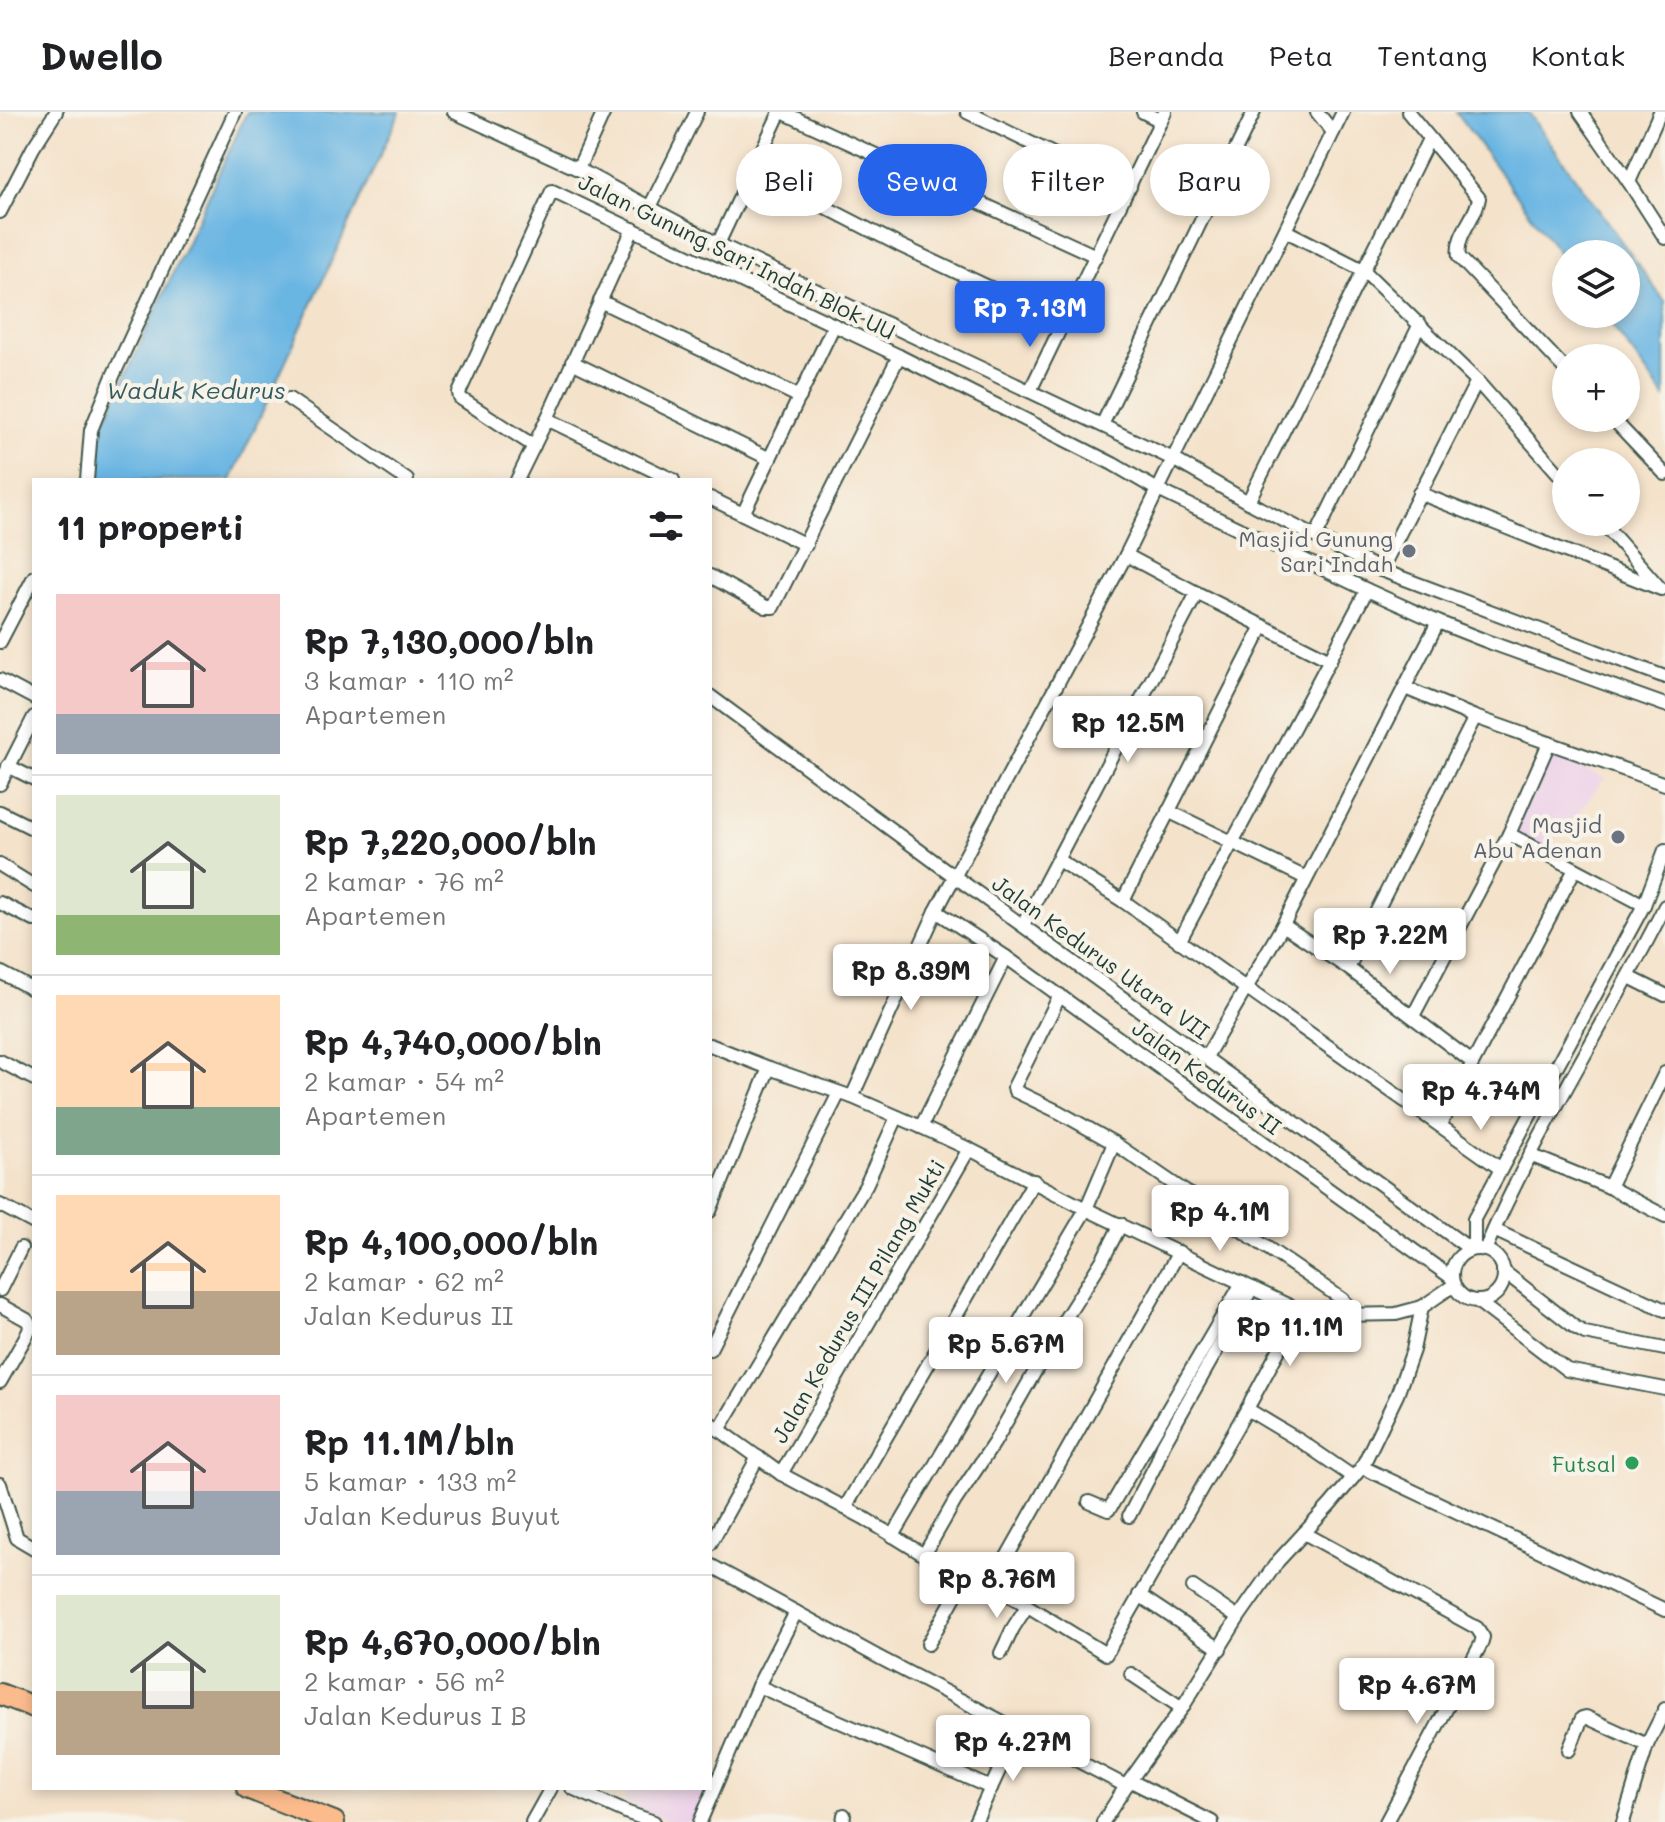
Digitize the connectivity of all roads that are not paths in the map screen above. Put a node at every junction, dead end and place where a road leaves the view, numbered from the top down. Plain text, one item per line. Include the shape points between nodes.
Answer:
1 (56, 112) edge
2 (235, 112) edge
3 (454, 112) edge
4 (604, 112) edge
5 (697, 112) edge
6 (781, 112) edge
7 (967, 112) edge
8 (1143, 112) edge
9 (1254, 112) edge
10 (1317, 112) edge
11 (1343, 112) edge
12 (1408, 112) edge
13 (1660, 112) edge
14 (1586, 115) edge
15 (1163, 116) edge
16 (1333, 132) junction
17 (1429, 139) junction
18 (766, 144) edge
19 (1033, 144) edge
20 (578, 169) junction
21 (1134, 178) edge
22 (1629, 182) junction
23 (736, 206) edge
24 (650, 207) junction
25 (0, 212) edge
26 (842, 216) edge
27 (1116, 216) edge
28 (633, 229) junction
29 (1286, 231) junction
30 (1665, 238) edge
31 (718, 244) junction
32 (1096, 256) junction
33 (1363, 270) junction
34 (600, 301) junction
35 (1063, 322) junction
36 (1420, 324) junction
37 (834, 325) junction
38 (1552, 355) edge
39 (899, 356) junction
40 (572, 362) junction
41 (1477, 381) junction
42 (1030, 391) junction
43 (800, 397) junction
44 (289, 399) dead end
45 (547, 419) junction
46 (1102, 425) junction
47 (1625, 432) edge
48 (534, 446) junction
49 (770, 459) junction
50 (1173, 459) junction
51 (1552, 466) edge
52 (1665, 474) edge
53 (87, 478) edge
54 (404, 478) edge
55 (519, 478) edge
56 (669, 478) edge
57 (1156, 489) junction
58 (1419, 493) junction
59 (712, 499) edge
60 (1248, 502) junction
61 (743, 514) junction
62 (1316, 536) junction
63 (1615, 536) edge
64 (806, 545) junction
65 (1126, 555) junction
66 (1381, 570) junction
67 (712, 577) edge
68 (32, 581) edge
69 (1367, 590) junction
70 (1663, 590) edge
71 (1197, 593) junction
72 (1438, 622) junction
73 (1263, 626) junction
74 (0, 642) edge
75 (1330, 660) junction
76 (1665, 677) edge
77 (0, 680) edge
78 (1405, 688) junction
79 (32, 697) edge
80 (712, 697) edge
81 (1665, 705) edge
82 (1475, 717) junction
83 (32, 721) edge
84 (1549, 743) junction
85 (8, 766) junction
86 (32, 778) edge
87 (0, 784) edge
88 (1665, 784) edge
89 (1168, 811) junction
90 (0, 812) edge
91 (32, 828) edge
92 (1509, 834) junction
93 (1233, 843) junction
94 (1665, 850) edge
95 (1058, 860) junction
96 (0, 865) edge
97 (1575, 869) junction
98 (954, 876) junction
99 (1306, 878) junction
100 (32, 885) edge
101 (1123, 901) junction
102 (0, 903) edge
103 (1644, 905) junction
104 (1665, 908) edge
105 (936, 911) junction
106 (32, 919) edge
107 (1023, 925) junction
108 (1283, 925) junction
109 (1179, 942) junction
110 (1006, 957) junction
111 (1348, 968) junction
112 (0, 972) edge
113 (1629, 977) junction
114 (32, 989) edge
115 (1245, 989) junction
116 (1060, 995) junction
117 (1665, 995) edge
118 (1413, 1016) junction
119 (712, 1046) edge
120 (1206, 1057) junction
121 (0, 1061) edge
122 (1472, 1062) junction
123 (769, 1068) junction
124 (1665, 1073) edge
125 (32, 1078) edge
126 (839, 1093) junction
127 (852, 1097) junction
128 (897, 1117) junction
129 (1440, 1125) junction
130 (921, 1127) junction
131 (1114, 1143) junction
132 (969, 1149) junction
133 (1530, 1155) junction
134 (1501, 1169) junction
135 (1034, 1181) junction
136 (1609, 1187) junction
137 (0, 1205) edge
138 (712, 1206) edge
139 (1086, 1209) junction
140 (1665, 1216) edge
141 (32, 1222) edge
142 (1121, 1224) junction
143 (1494, 1230) junction
144 (21, 1248) dead end
145 (1477, 1249) junction
146 (1179, 1252) junction
147 (1503, 1271) junction
148 (1453, 1282) junction
149 (1247, 1286) junction
150 (0, 1290) edge
151 (1477, 1301) junction
152 (0, 1305) edge
153 (1422, 1307) junction
154 (1665, 1310) edge
155 (1300, 1311) junction
156 (1353, 1314) junction
157 (712, 1345) edge
158 (1665, 1349) edge
159 (0, 1382) edge
160 (1665, 1389) edge
161 (1247, 1409) junction
162 (713, 1426) edge
163 (758, 1457) junction
164 (1358, 1472) junction
165 (781, 1474) junction
166 (0, 1484) edge
167 (1089, 1502) dead end
168 (845, 1508) junction
169 (1129, 1516) dead end
170 (1304, 1533) junction
171 (893, 1536) junction
172 (712, 1540) edge
173 (32, 1547) edge
174 (924, 1555) junction
175 (712, 1566) edge
176 (967, 1575) junction
177 (991, 1585) junction
178 (1193, 1587) dead end
179 (1139, 1595) junction
180 (1027, 1606) junction
181 (1665, 1610) edge
182 (796, 1612) junction
183 (1238, 1618) junction
184 (928, 1644) dead end
185 (1220, 1649) junction
186 (1001, 1653) dead end
187 (1131, 1674) dead end
188 (758, 1686) junction
189 (0, 1694) edge
190 (32, 1703) edge
191 (1182, 1708) junction
192 (1665, 1709) edge
193 (1018, 1730) junction
194 (1647, 1745) junction
195 (1569, 1750) dead end
196 (1128, 1784) junction
197 (991, 1788) junction
198 (550, 1790) edge
199 (576, 1790) edge
200 (261, 1791) edge
201 (334, 1822) edge
202 (532, 1822) edge
203 (654, 1822) edge
204 (700, 1822) edge
205 (975, 1822) edge
206 (1103, 1822) edge
207 (1212, 1822) edge
208 (1386, 1822) edge
209 (1623, 1822) edge

1 - 25 street
2 - 53 street via 91,430
3 - 20 street
4 - 20 street
5 - 24 street
6 - 18 street
6 - 32 street
7 - 19 street
8 - 15 street
9 - 46 street
10 - 16 street
11 - 16 street
12 - 17 street
13 - 22 street
14 - 22 street
15 - 21 street
16 - 29 street
17 - 33 street
17 - 38 street via 1479,198 1459,241 1459,257
20 - 24 street
22 - 30 street
23 - 31 street
24 - 31 street
26 - 35 street
27 - 32 street
28 - 34 street
28 - 37 street, Jalan Gunung Sari Indah Blok UU
28 - 48 street, Jalan Gunung Sari Indah Blok UU via 551,192 459,393
29 - 33 street
29 - 50 street
31 - 42 street
32 - 35 street
33 - 36 street
33 - 60 street
34 - 40 street
34 - 43 street
35 - 42 street
36 - 41 street
36 - 62 street
37 - 39 street, Jalan Gunung Sari Indah Blok UU
37 - 43 street
39 - 57 street, Jalan Gunung Sari Indah Blok UU
39 - 64 street
40 - 45 street
40 - 49 street
41 - 51 street
41 - 58 street
42 - 46 street
43 - 49 street
44 - 54 street
45 - 48 street
45 - 56 street
46 - 50 street
47 - 52 street
48 - 55 street
49 - 61 street
50 - 57 street
50 - 60 street
57 - 65 street
57 - 69 street, Jalan Gunung Sari Indah Blok UU
58 - 66 street
58 - 70 street
59 - 61 street
60 - 62 street
61 - 64 street
62 - 66 street
63 - 70 street
64 - 67 street via 773,607
65 - 71 street
65 - 98 street
66 - 76 street
68 - 74 street
69 - 72 street, Jalan Gunung Sari Indah Blok UU
69 - 75 street
71 - 73 street
71 - 95 street
72 - 78 street
72 - 81 street, Jalan Gunung Sari Indah Blok UU
73 - 75 street
73 - 89 street
75 - 93 street
77 - 79 street
78 - 82 street
78 - 99 street
80 - 98 street, Jalan Kedurus Utara VII
82 - 84 street
82 - 111 street
83 - 85 street
84 - 88 street
84 - 92 street
85 - 86 street
85 - 87 street
89 - 93 street
89 - 101 street
90 - 91 street
92 - 97 street
92 - 118 street
93 - 99 street
93 - 109 street
94 - 103 street
95 - 101 street
95 - 107 street
96 - 100 street
97 - 103 street
97 - 122 street
98 - 105 street
98 - 107 street, Jalan Kedurus Utara VII
99 - 108 street
101 - 109 street
102 - 106 street
103 - 134 street
104 - 113 street
105 - 110 street, Jalan Kedurus II
105 - 127 street
107 - 120 street, Jalan Kedurus Utara VII
108 - 111 street
108 - 115 street
109 - 115 street
110 - 116 street, Jalan Kedurus II
110 - 130 street
111 - 118 street
112 - 114 street
113 - 117 street
113 - 133 street
115 - 120 street
115 - 129 street
116 - 131 street via 1015,1091
116 - 148 street, Jalan Kedurus II
118 - 122 street
119 - 123 street
120 - 145 street, Jalan Kedurus Utara VII
121 - 125 street
122 - 129 street
123 - 126 street
123 - 138 street
124 - 136 street
126 - 127 street
126 - 157 street
127 - 128 street
128 - 130 street
128 - 162 street via 866,1185
129 - 134 street
130 - 132 street
131 - 139 street
131 - 156 street via 1342,1299
132 - 135 street
132 - 165 street, Jalan Kedurus III Pilang Mukti
133 - 136 street
133 - 143 street
134 - 145 street via 1474,1219
135 - 139 street
135 - 168 street
136 - 140 street
137 - 141 street
139 - 142 street
139 - 171 street
142 - 146 street
142 - 174 street
143 - 145 street
143 - 154 street
144 - 150 street
145 - 147 street via 1497,1258
145 - 148 street via 1458,1257
146 - 149 street
146 - 177 street
147 - 151 street via 1497,1292
147 - 158 street via 1585,1333
148 - 151 street via 1463,1296
148 - 153 street
149 - 155 street
149 - 167 street via 1110,1508
149 - 169 street
151 - 160 street via 1567,1370
152 - 159 street via 30,1325
153 - 156 street via 1396,1314
153 - 164 street via 1397,1395
155 - 156 street
155 - 161 street
161 - 164 street
161 - 179 street
162 - 163 street
163 - 165 street
163 - 172 street
164 - 170 street
164 - 181 street
165 - 168 street
166 - 173 street via 17,1538
168 - 171 street
170 - 183 street
170 - 208 street via 1477,1628 1483,1637
171 - 174 street
174 - 176 street
175 - 182 street
176 - 177 street
176 - 184 street
177 - 180 street
178 - 183 street
179 - 180 street via 1106,1654
179 - 185 street
180 - 186 street
182 - 188 street
182 - 193 street
183 - 185 street
185 - 191 street
187 - 191 street
188 - 197 street
188 - 204 street
189 - 190 main road
191 - 196 street
192 - 194 street
193 - 196 street
193 - 197 street
194 - 195 street via 1586,1717
194 - 209 street
196 - 206 street
196 - 207 street
197 - 205 street
198 - 202 street
199 - 203 street
200 - 201 main road

